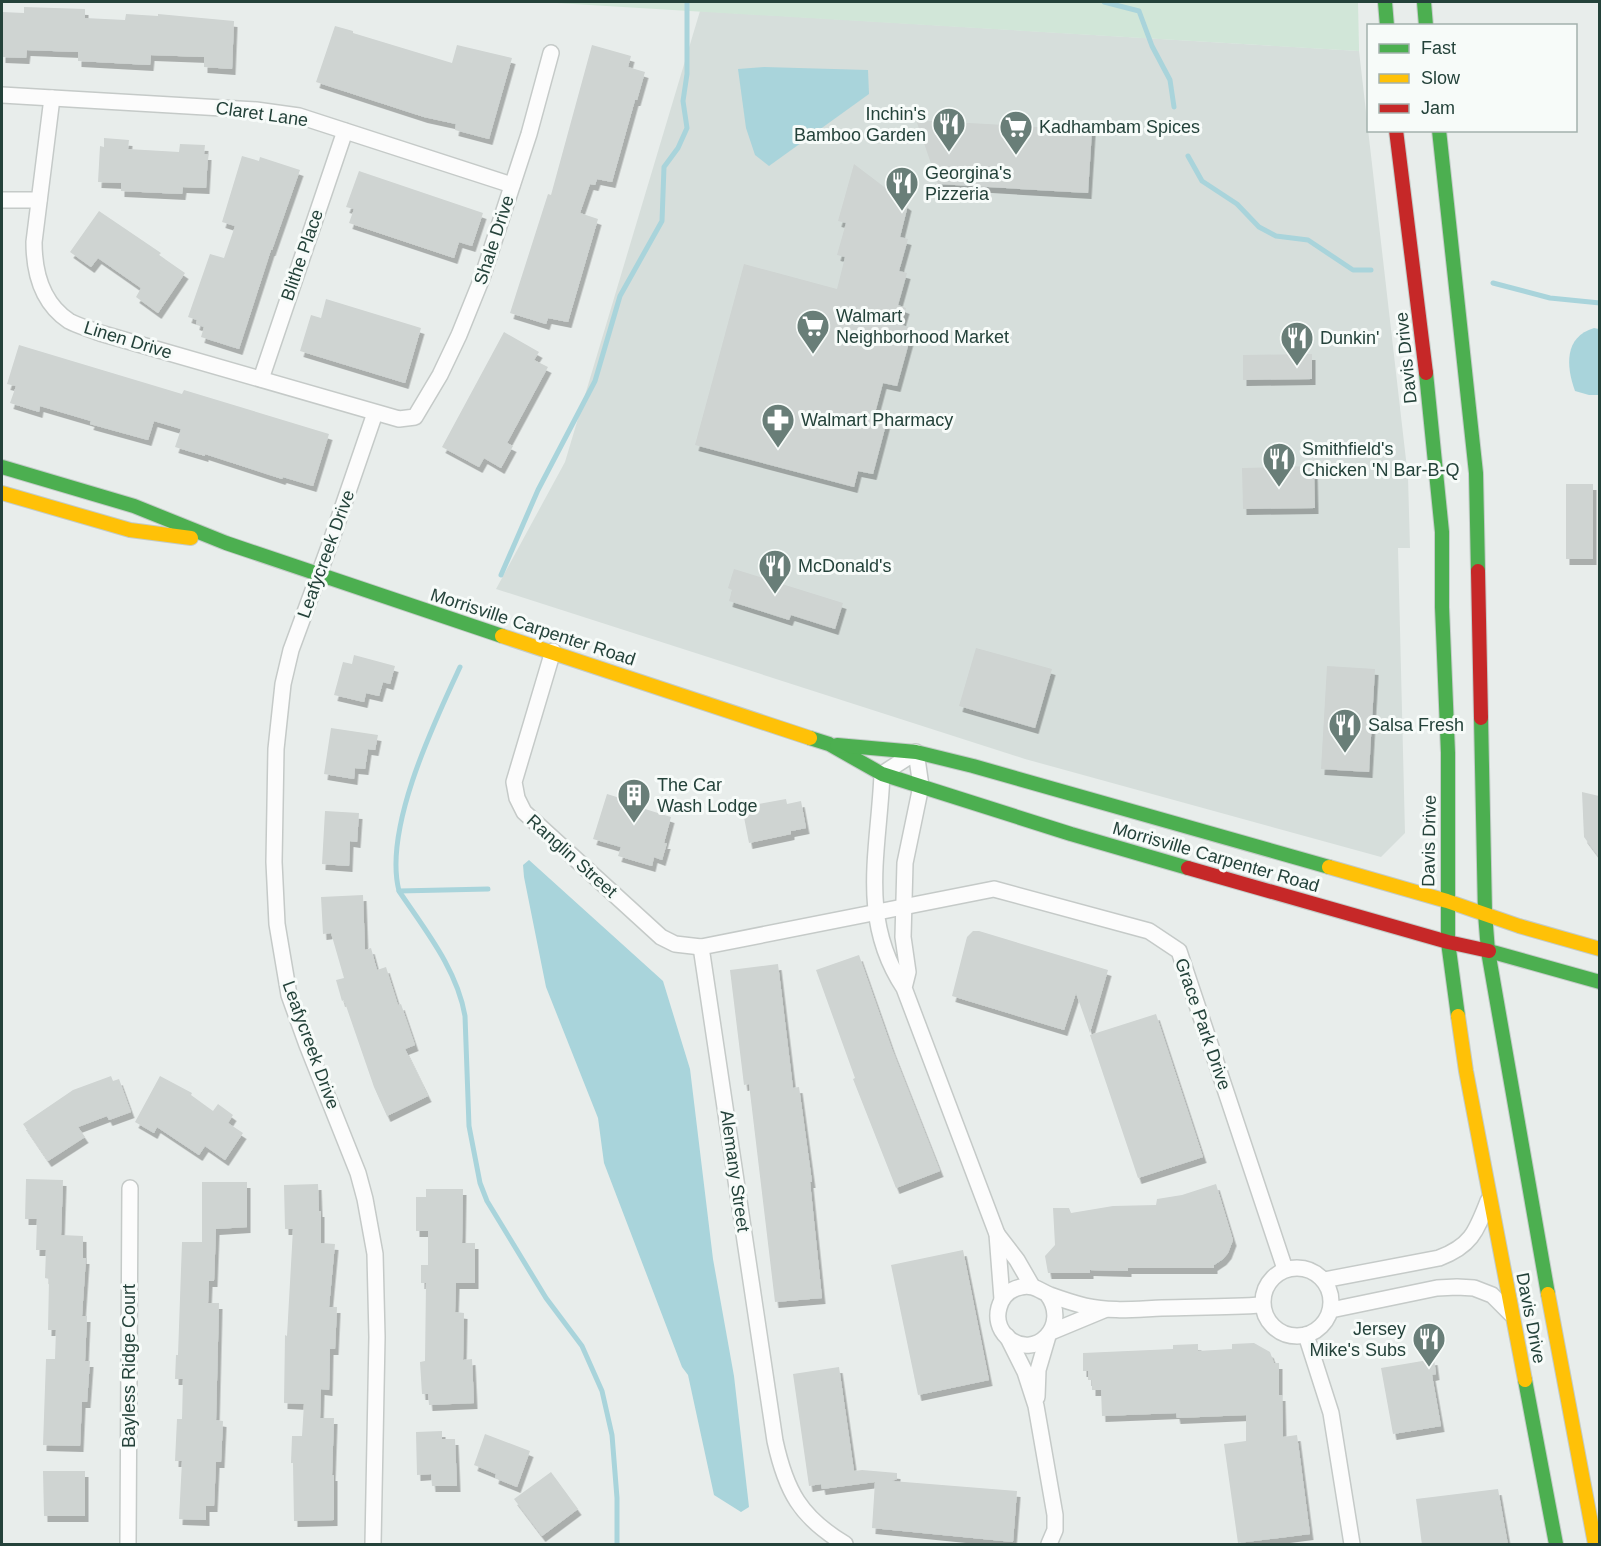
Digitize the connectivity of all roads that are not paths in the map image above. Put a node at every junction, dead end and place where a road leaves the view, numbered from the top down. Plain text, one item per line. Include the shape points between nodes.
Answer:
1 (1385, 2) edge
2 (1424, 2) edge
3 (1387, 24) edge
4 (1426, 24) edge
5 (551, 53) dead end
6 (2, 95) edge
7 (52, 98) junction
8 (345, 131) junction
9 (1396, 132) edge
10 (1438, 132) edge
11 (512, 185) junction
12 (2, 200) edge
13 (39, 200) junction
14 (261, 379) junction
15 (375, 413) junction
16 (414, 417) joint
17 (2, 466) edge
18 (2, 494) edge
19 (226, 543) junction
20 (319, 575) junction
21 (553, 651) junction
22 (830, 744) junction
23 (916, 752) junction
24 (882, 774) junction
25 (921, 786) junction
26 (1447, 901) junction
27 (903, 908) junction
28 (1485, 913) junction
29 (875, 914) junction
30 (1448, 942) junction
31 (701, 947) junction
32 (1599, 949) edge
33 (1488, 951) junction
34 (1599, 982) edge
35 (904, 988) junction
36 (130, 1188) dead end
37 (1489, 1198) junction
38 (998, 1234) junction
39 (1285, 1269) junction
40 (1324, 1280) junction
41 (1032, 1286) junction
42 (1047, 1294) junction
43 (1002, 1299) junction
44 (1262, 1305) junction
45 (1104, 1310) junction
46 (1331, 1310) junction
47 (1513, 1316) junction
48 (1049, 1334) junction
49 (1306, 1335) junction
50 (1007, 1336) junction
51 (1036, 1406) junction
52 (128, 1545) edge
53 (373, 1545) edge
54 (845, 1545) edge
55 (1049, 1545) edge
56 (1352, 1545) edge
57 (1556, 1545) edge
58 (1595, 1545) edge

1 - 3 main road
2 - 4 main road
5 - 11 street, Shale Drive
6 - 7 street, Claret Lane
7 - 8 street, Claret Lane via 256,110 299,116
7 - 13 street, Linen Drive
8 - 11 street, Claret Lane
8 - 14 street, Blithe Place
9 - 26 main road, Davis Drive via 1442,532 1448,753
10 - 28 main road, Davis Drive via 1476,472
11 - 16 street, Shale Drive via 459,335
12 - 13 street
13 - 14 street, Linen Drive via 34,262 40,286 69,321
14 - 15 street, Linen Drive
15 - 16 street, Linen Drive via 399,419
15 - 20 street, Leafycreek Drive
17 - 19 main road, Morrisville Carpenter Road via 134,506
18 - 19 main road, Morrisville Carpenter Road via 130,530
19 - 20 main road, Morrisville Carpenter Road
20 - 21 main road, Morrisville Carpenter Road
20 - 53 street, Leafycreek Drive via 291,650 278,720 276,905 290,995 358,1173 371,1226 377,1281
21 - 22 main road, Morrisville Carpenter Road
21 - 31 street, Ranglin Street via 514,782 517,798 524,812 661,937 675,944
22 - 23 main road, Morrisville Carpenter Road
22 - 24 main road, Morrisville Carpenter Road
23 - 24 street
23 - 25 street
23 - 26 main road, Morrisville Carpenter Road
24 - 25 main road, Morrisville Carpenter Road
24 - 29 street via 874,858
25 - 27 street via 904,863
25 - 30 main road, Morrisville Carpenter Road via 1071,834
26 - 28 main road, Morrisville Carpenter Road
26 - 30 main road, Davis Drive
27 - 29 street
27 - 35 street via 908,972
27 - 39 street, Grace Park Drive via 994,889 1149,931 1179,951
28 - 32 main road, Morrisville Carpenter Road
28 - 33 main road, Davis Drive
29 - 31 street
29 - 35 street via 892,969
30 - 33 main road, Morrisville Carpenter Road
30 - 37 main road, Davis Drive
31 - 54 street, Alemany Street via 781,1470 799,1505 813,1522
33 - 34 main road, Morrisville Carpenter Road
33 - 58 main road, Davis Drive
35 - 38 street
36 - 52 street, Bayless Ridge Court
37 - 40 street via 1477,1231 1453,1252
37 - 47 main road, Davis Drive
38 - 41 street
38 - 43 street
39 - 40 street via 1306,1268
39 - 44 street via 1268,1283
40 - 46 street via 1332,1299
41 - 42 street
41 - 43 street via 1015,1288
42 - 45 street
42 - 48 street via 1056,1310
43 - 50 street via 998,1323
44 - 45 street
44 - 49 street via 1272,1327 1294,1336
45 - 48 street
46 - 47 street via 1456,1287 1492,1295
46 - 49 street via 1322,1326
47 - 57 main road, Davis Drive
48 - 50 street via 1032,1344 1014,1342
48 - 51 street via 1038,1370
49 - 56 street via 1332,1413
50 - 51 street
51 - 55 street via 1055,1515

